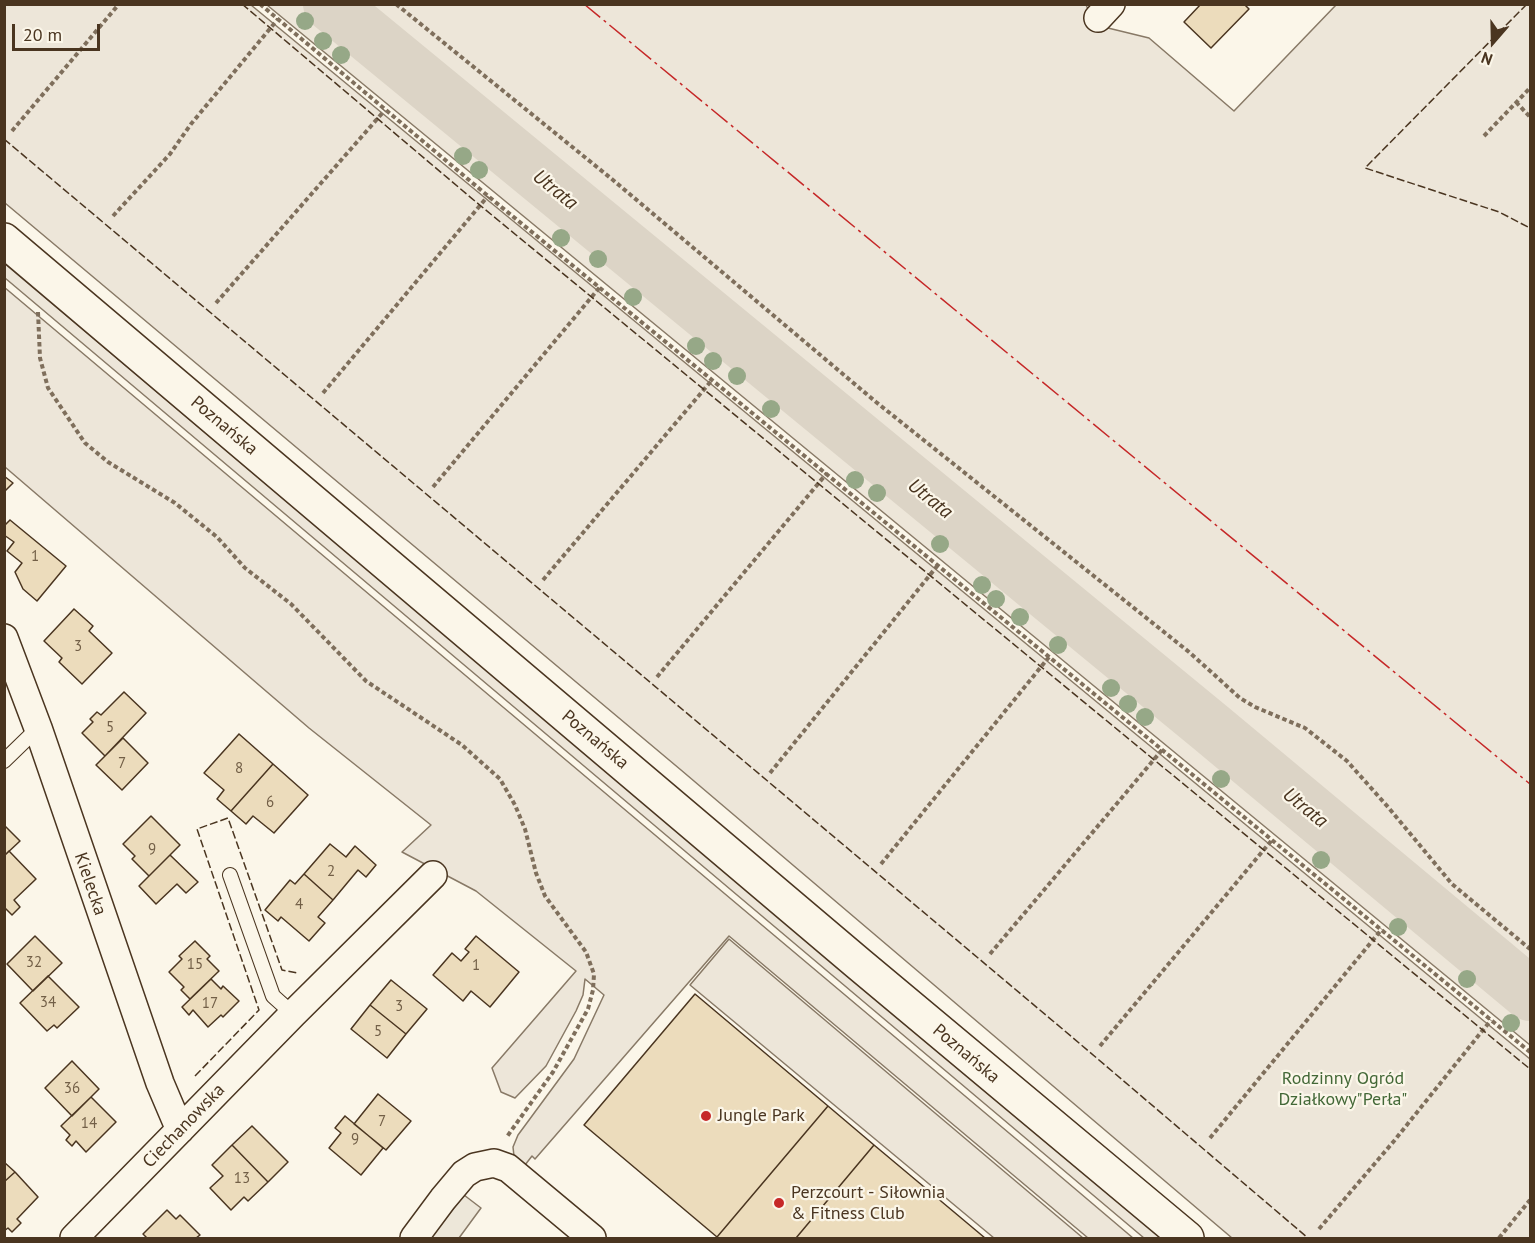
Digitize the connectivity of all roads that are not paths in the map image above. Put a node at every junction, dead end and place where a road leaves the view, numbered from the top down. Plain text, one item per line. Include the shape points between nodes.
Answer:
1 (4, 240) edge
2 (4, 638) edge
3 (38, 728) junction
4 (4, 761) edge
5 (230, 875) dead end
6 (433, 875) dead end
7 (293, 1014) junction
8 (180, 1130) junction
9 (74, 1239) edge
10 (414, 1239) edge
11 (592, 1239) edge
12 (1187, 1239) edge

1 - 12 main road, Poznańska
2 - 3 street, Kielecka
3 - 4 lane
3 - 8 street, Kielecka via 159,1083
5 - 7 lane via 273,996
6 - 7 street, Ciechanowska
7 - 8 street, Ciechanowska
8 - 9 street, Ciechanowska
10 - 11 street via 464,1174 494,1163 508,1168

